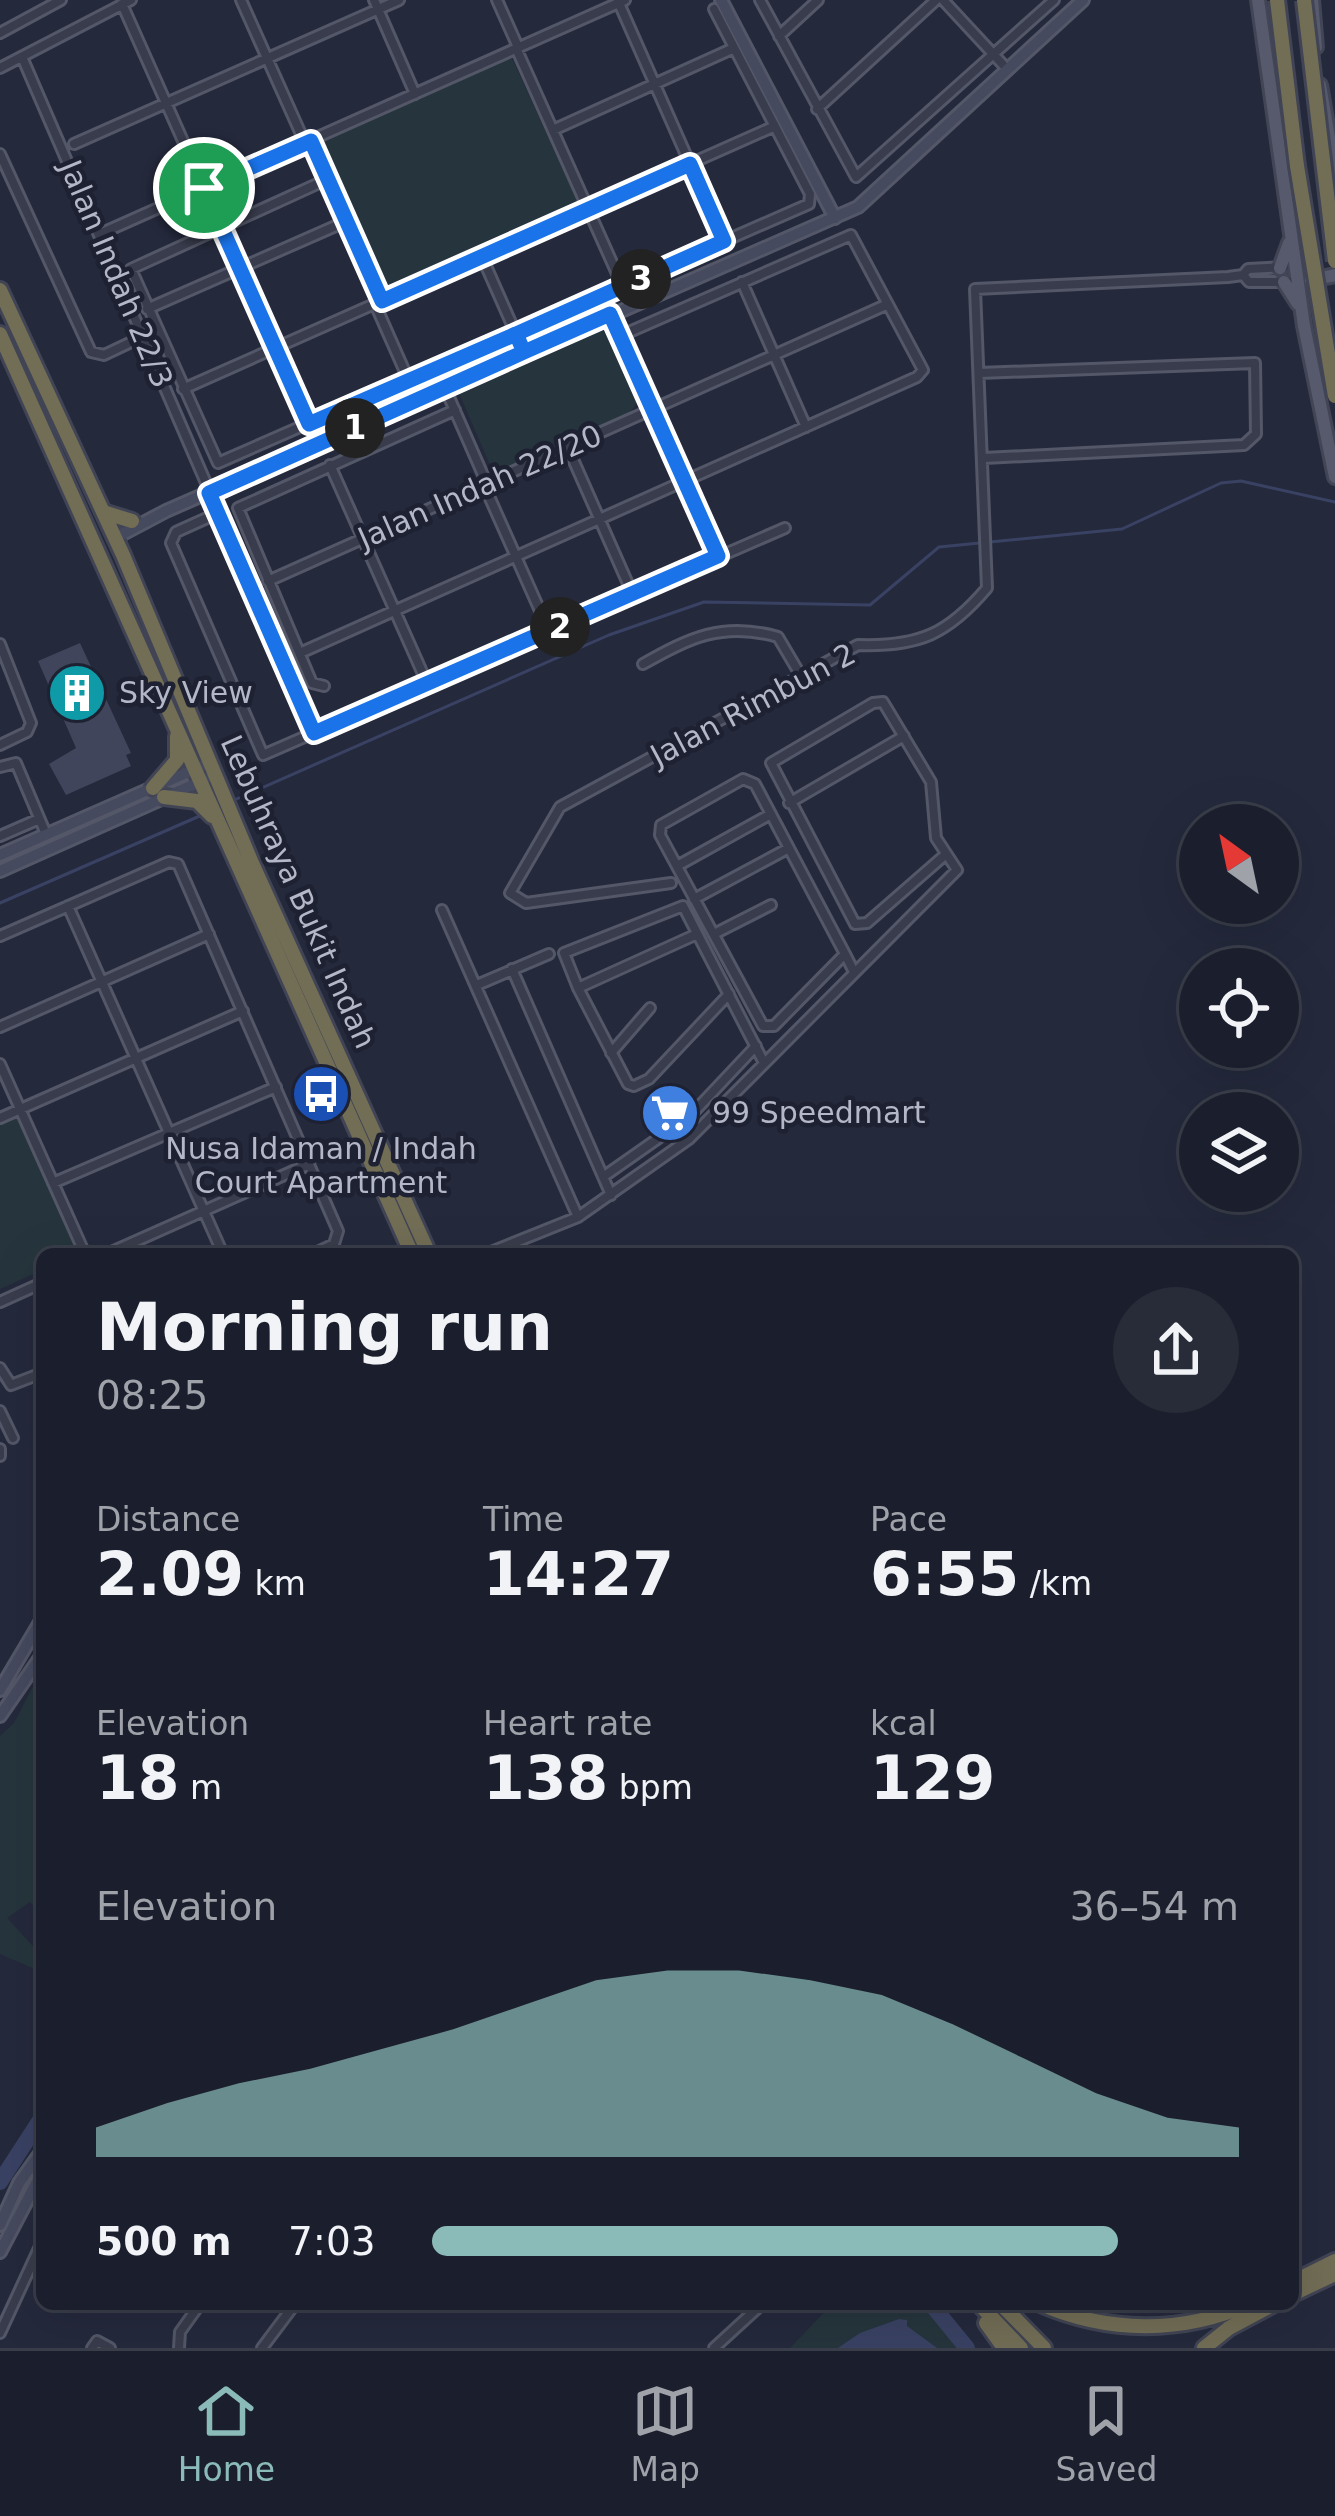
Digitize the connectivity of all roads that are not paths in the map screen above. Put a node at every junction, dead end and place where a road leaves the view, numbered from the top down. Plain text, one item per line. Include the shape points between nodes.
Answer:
1 (61, 0) edge
2 (241, 0) edge
3 (399, 0) edge
4 (497, 0) edge
5 (760, 0) edge
6 (818, 0) edge
7 (939, 0) edge
8 (1054, 0) edge
9 (1083, 0) edge
10 (1258, 0) edge
11 (1277, 0) edge
12 (1308, 0) edge
13 (620, 1) edge
14 (126, 2) edge
15 (718, 4) edge
16 (376, 5) edge
17 (0, 33) edge
18 (779, 36) junction
19 (517, 48) junction
20 (734, 49) junction
21 (994, 55) junction
22 (22, 57) junction
23 (267, 58) junction
24 (0, 68) edge
25 (1008, 71) junction
26 (654, 84) junction
27 (415, 94) junction
28 (166, 104) junction
29 (818, 110) junction
30 (775, 126) junction
31 (553, 130) junction
32 (308, 142) junction
33 (74, 144) dead end
34 (0, 154) edge
35 (690, 164) junction
36 (1335, 172) edge
37 (328, 179) junction
38 (204, 188) junction
39 (588, 209) junction
40 (1288, 213) junction
41 (1335, 217) edge
42 (835, 218) junction
43 (347, 221) junction
44 (222, 227) junction
45 (100, 234) junction
46 (1291, 236) junction
47 (724, 241) junction
48 (482, 257) junction
49 (1335, 261) edge
50 (1296, 267) junction
51 (240, 268) junction
52 (1335, 275) edge
53 (1284, 276) junction
54 (742, 282) junction
55 (623, 287) junction
56 (0, 290) edge
57 (1335, 301) edge
58 (379, 303) junction
59 (889, 304) junction
60 (147, 309) junction
61 (610, 314) junction
62 (1304, 326) junction
63 (0, 334) edge
64 (516, 334) junction
65 (620, 336) junction
66 (144, 337) junction
67 (276, 348) junction
68 (524, 352) junction
69 (774, 355) junction
70 (979, 373) junction
71 (409, 381) junction
72 (445, 388) junction
73 (184, 389) junction
74 (1335, 396) edge
75 (454, 410) junction
76 (653, 410) junction
77 (309, 424) junction
78 (806, 427) junction
79 (568, 448) junction
80 (984, 458) junction
81 (330, 465) junction
82 (1335, 476) edge
83 (685, 481) junction
84 (486, 484) junction
85 (209, 493) junction
86 (103, 512) junction
87 (218, 513) junction
88 (599, 519) junction
89 (83, 520) junction
90 (132, 525) junction
91 (785, 528) dead end
92 (111, 535) junction
93 (363, 539) junction
94 (123, 555) junction
95 (516, 556) junction
96 (718, 556) junction
97 (101, 560) junction
98 (268, 581) junction
99 (633, 595) junction
100 (395, 610) junction
101 (549, 631) junction
102 (1, 651) edge
103 (300, 653) junction
104 (643, 664) dead end
105 (801, 676) junction
106 (427, 682) junction
107 (324, 686) dead end
108 (176, 724) junction
109 (314, 733) junction
110 (904, 736) junction
111 (0, 745) edge
112 (0, 767) edge
113 (205, 772) junction
114 (159, 793) junction
115 (208, 797) junction
116 (789, 803) junction
117 (771, 814) junction
118 (39, 819) junction
119 (225, 820) junction
120 (46, 835) junction
121 (0, 836) edge
122 (789, 848) junction
123 (0, 855) edge
124 (945, 855) junction
125 (677, 866) junction
126 (0, 871) edge
127 (671, 883) dead end
128 (694, 899) junction
129 (771, 905) dead end
130 (68, 906) junction
131 (442, 910) dead end
132 (209, 934) junction
133 (697, 934) junction
134 (713, 934) junction
135 (0, 936) edge
136 (549, 953) dead end
137 (845, 954) junction
138 (512, 969) junction
139 (853, 970) junction
140 (102, 982) junction
141 (477, 985) junction
142 (578, 988) junction
143 (729, 994) junction
144 (650, 1008) dead end
145 (243, 1012) junction
146 (0, 1028) edge
147 (756, 1046) junction
148 (611, 1052) junction
149 (136, 1058) junction
150 (764, 1063) junction
151 (0, 1064) edge
152 (276, 1087) junction
153 (20, 1109) junction
154 (0, 1118) edge
155 (169, 1133) junction
156 (309, 1164) junction
157 (603, 1177) junction
158 (53, 1183) junction
159 (611, 1195) junction
160 (204, 1210) junction
161 (578, 1216) junction
162 (82, 1248) edge
163 (119, 1248) edge
164 (220, 1248) edge
165 (322, 1248) edge
166 (409, 1248) edge
167 (426, 1248) edge
168 (501, 1248) edge
169 (36, 1286) edge
170 (0, 1302) edge
171 (0, 1368) edge
172 (36, 1375) edge
173 (0, 1411) edge
174 (13, 1438) dead end
175 (36, 1629) edge
176 (36, 1664) edge
177 (0, 1690) edge
178 (0, 1716) edge
179 (36, 2160) edge
180 (36, 2183) edge
181 (0, 2225) edge
182 (0, 2252) edge
183 (36, 2255) edge
184 (1335, 2261) edge
185 (1335, 2274) edge
186 (1299, 2279) edge
187 (1299, 2291) edge
188 (197, 2310) edge
189 (290, 2310) edge
190 (755, 2310) edge
191 (980, 2310) edge
192 (982, 2310) edge
193 (1007, 2310) edge
194 (1061, 2310) edge
195 (1232, 2310) edge
196 (1264, 2310) edge
197 (0, 2333) edge
198 (178, 2344) edge
199 (92, 2348) edge
200 (110, 2348) edge
201 (262, 2348) edge
202 (714, 2348) edge
203 (1004, 2348) edge
204 (1022, 2348) edge
205 (1044, 2348) edge
206 (1204, 2348) edge

1 - 17 street
2 - 23 street
3 - 16 street
4 - 19 street
5 - 18 street
6 - 18 street
7 - 21 street
7 - 29 street
8 - 21 street
9 - 25 street
10 - 40 main road
11 - 74 highway, bridge
12 - 36 main road
12 - 49 highway, bridge
13 - 19 street
13 - 26 street
14 - 22 street
14 - 28 street
15 - 20 street
15 - 42 street
16 - 23 street
16 - 27 street
18 - 29 street
19 - 27 street
19 - 31 street
20 - 26 street
20 - 30 street
21 - 25 street
21 - 29 street via 863,175 850,172
22 - 24 street
22 - 45 street, Jalan Indah 22/3
23 - 28 street
23 - 32 street
25 - 42 street via 867,201
26 - 31 street
26 - 35 street
27 - 32 street
28 - 33 street
28 - 38 street
30 - 35 street
30 - 47 street via 812,201
31 - 39 street
32 - 37 street
32 - 38 street
34 - 66 street via 88,349 104,355
35 - 39 street
35 - 47 street
37 - 43 street
37 - 44 street
38 - 44 street
38 - 45 street
39 - 48 street
39 - 55 street
40 - 41 main road via 1306,225
40 - 46 main road
42 - 61 street
43 - 51 street
43 - 58 street
44 - 51 street
44 - 60 street via 133,267
45 - 66 street, Jalan Indah 22/3
46 - 50 main road
46 - 53 main road
47 - 55 street
48 - 58 street
48 - 64 street
49 - 50 main road
50 - 53 main road
51 - 60 street
51 - 67 street
52 - 53 main road
53 - 62 main road
53 - 70 street, Jalan Rimbun 2 via 1248,269 975,290
54 - 59 street via 851,235
54 - 65 street
54 - 69 street
55 - 64 street
56 - 86 highway, Lebuhraya Bukit Indah
57 - 62 main road
58 - 67 street
58 - 71 street
59 - 69 street, Jalan Indah 22/20
59 - 78 street via 922,366 917,377
60 - 73 street
61 - 65 street
61 - 68 street
62 - 82 main road
63 - 89 highway, Lebuhraya Bukit Indah
64 - 68 street
64 - 71 street
65 - 76 street
66 - 85 street, Jalan Indah 22/3
67 - 73 street
67 - 77 street
68 - 72 street
69 - 76 street, Jalan Indah 22/20
69 - 78 street
70 - 80 street, Jalan Rimbun 2
70 - 80 street via 1255,362 1254,439 1244,445
71 - 77 street
72 - 75 street
72 - 85 street
73 - 77 street via 218,463
75 - 81 street
75 - 84 street
76 - 79 street, Jalan Indah 22/20
76 - 83 street
78 - 83 street
79 - 84 street, Jalan Indah 22/20
79 - 88 street
80 - 105 street, Jalan Rimbun 2 via 987,588 963,616 908,645 858,645
81 - 93 street
81 - 98 street via 238,508
83 - 88 street
83 - 96 street
84 - 93 street, Jalan Indah 22/20
84 - 95 street
85 - 87 street, Jalan Indah 22/3
85 - 90 street
86 - 90 highway
86 - 92 highway, Lebuhraya Bukit Indah
87 - 109 street, Jalan Indah 22/3
87 - 109 street via 170,539 263,755
88 - 95 street
88 - 99 street
89 - 92 highway
89 - 97 highway, Lebuhraya Bukit Indah
90 - 92 street
90 - 94 highway
91 - 96 street
92 - 94 highway, Lebuhraya Bukit Indah
92 - 97 highway
93 - 98 street, Jalan Indah 22/20
93 - 100 street
94 - 113 highway, Lebuhraya Bukit Indah
95 - 100 street
95 - 101 street
96 - 99 street
97 - 108 highway, Lebuhraya Bukit Indah
98 - 103 street
99 - 101 street
100 - 103 street
100 - 106 street
101 - 106 street
102 - 111 street via 31,718 30,728
103 - 107 street via 312,683
104 - 105 street via 693,635 763,633 778,638
105 - 127 street, Jalan Rimbun 2 via 560,807 510,893 526,903
106 - 109 street
108 - 113 highway, Lebuhraya Bukit Indah
108 - 114 highway via 177,760
110 - 116 street
110 - 116 street via 878,701 793,749 770,766
110 - 124 street via 931,782
112 - 118 street via 13,762
113 - 114 street
113 - 115 highway, Lebuhraya Bukit Indah
114 - 115 highway
114 - 120 street
114 - 126 street
115 - 119 highway
115 - 119 highway, Lebuhraya Bukit Indah
116 - 124 street via 858,925
117 - 122 street
117 - 125 street
117 - 125 street via 755,784 743,779 662,825
118 - 120 street
118 - 121 street
119 - 166 highway, Lebuhraya Bukit Indah
119 - 167 highway, Lebuhraya Bukit Indah
120 - 123 street
122 - 128 street
122 - 137 street
124 - 139 street via 957,870
125 - 128 street
128 - 134 street
129 - 134 street
130 - 132 street via 169,862 178,864
130 - 135 street
130 - 140 street
131 - 141 street
132 - 140 street
132 - 145 street
133 - 142 street
133 - 142 street via 679,904 564,953
133 - 143 street
134 - 137 street via 766,1028
136 - 138 street
137 - 139 street
138 - 141 street
138 - 157 street
139 - 150 street
140 - 146 street
140 - 149 street
141 - 161 street
142 - 148 street
143 - 147 street
143 - 148 street via 641,1084 628,1084
144 - 148 street
145 - 149 street
145 - 152 street
147 - 150 street
147 - 157 street via 690,1116
149 - 153 street
149 - 155 street
150 - 159 street via 689,1139
151 - 153 street
152 - 155 street
152 - 156 street
153 - 154 street
153 - 158 street
155 - 158 street
155 - 160 street
156 - 160 street
156 - 165 street via 338,1238
157 - 159 street
158 - 162 street
159 - 161 street
160 - 163 street
160 - 164 street
161 - 168 street
169 - 170 street
171 - 172 street via 11,1385
173 - 174 street
175 - 177 street
176 - 178 street
179 - 181 street
180 - 182 street
183 - 197 street
184 - 186 highway
185 - 187 highway
188 - 198 street
189 - 201 street
190 - 202 street
191 - 203 highway
192 - 204 highway
193 - 205 highway
194 - 195 highway via 1108,2324 1156,2326
196 - 206 highway
199 - 200 street via 97,2341

